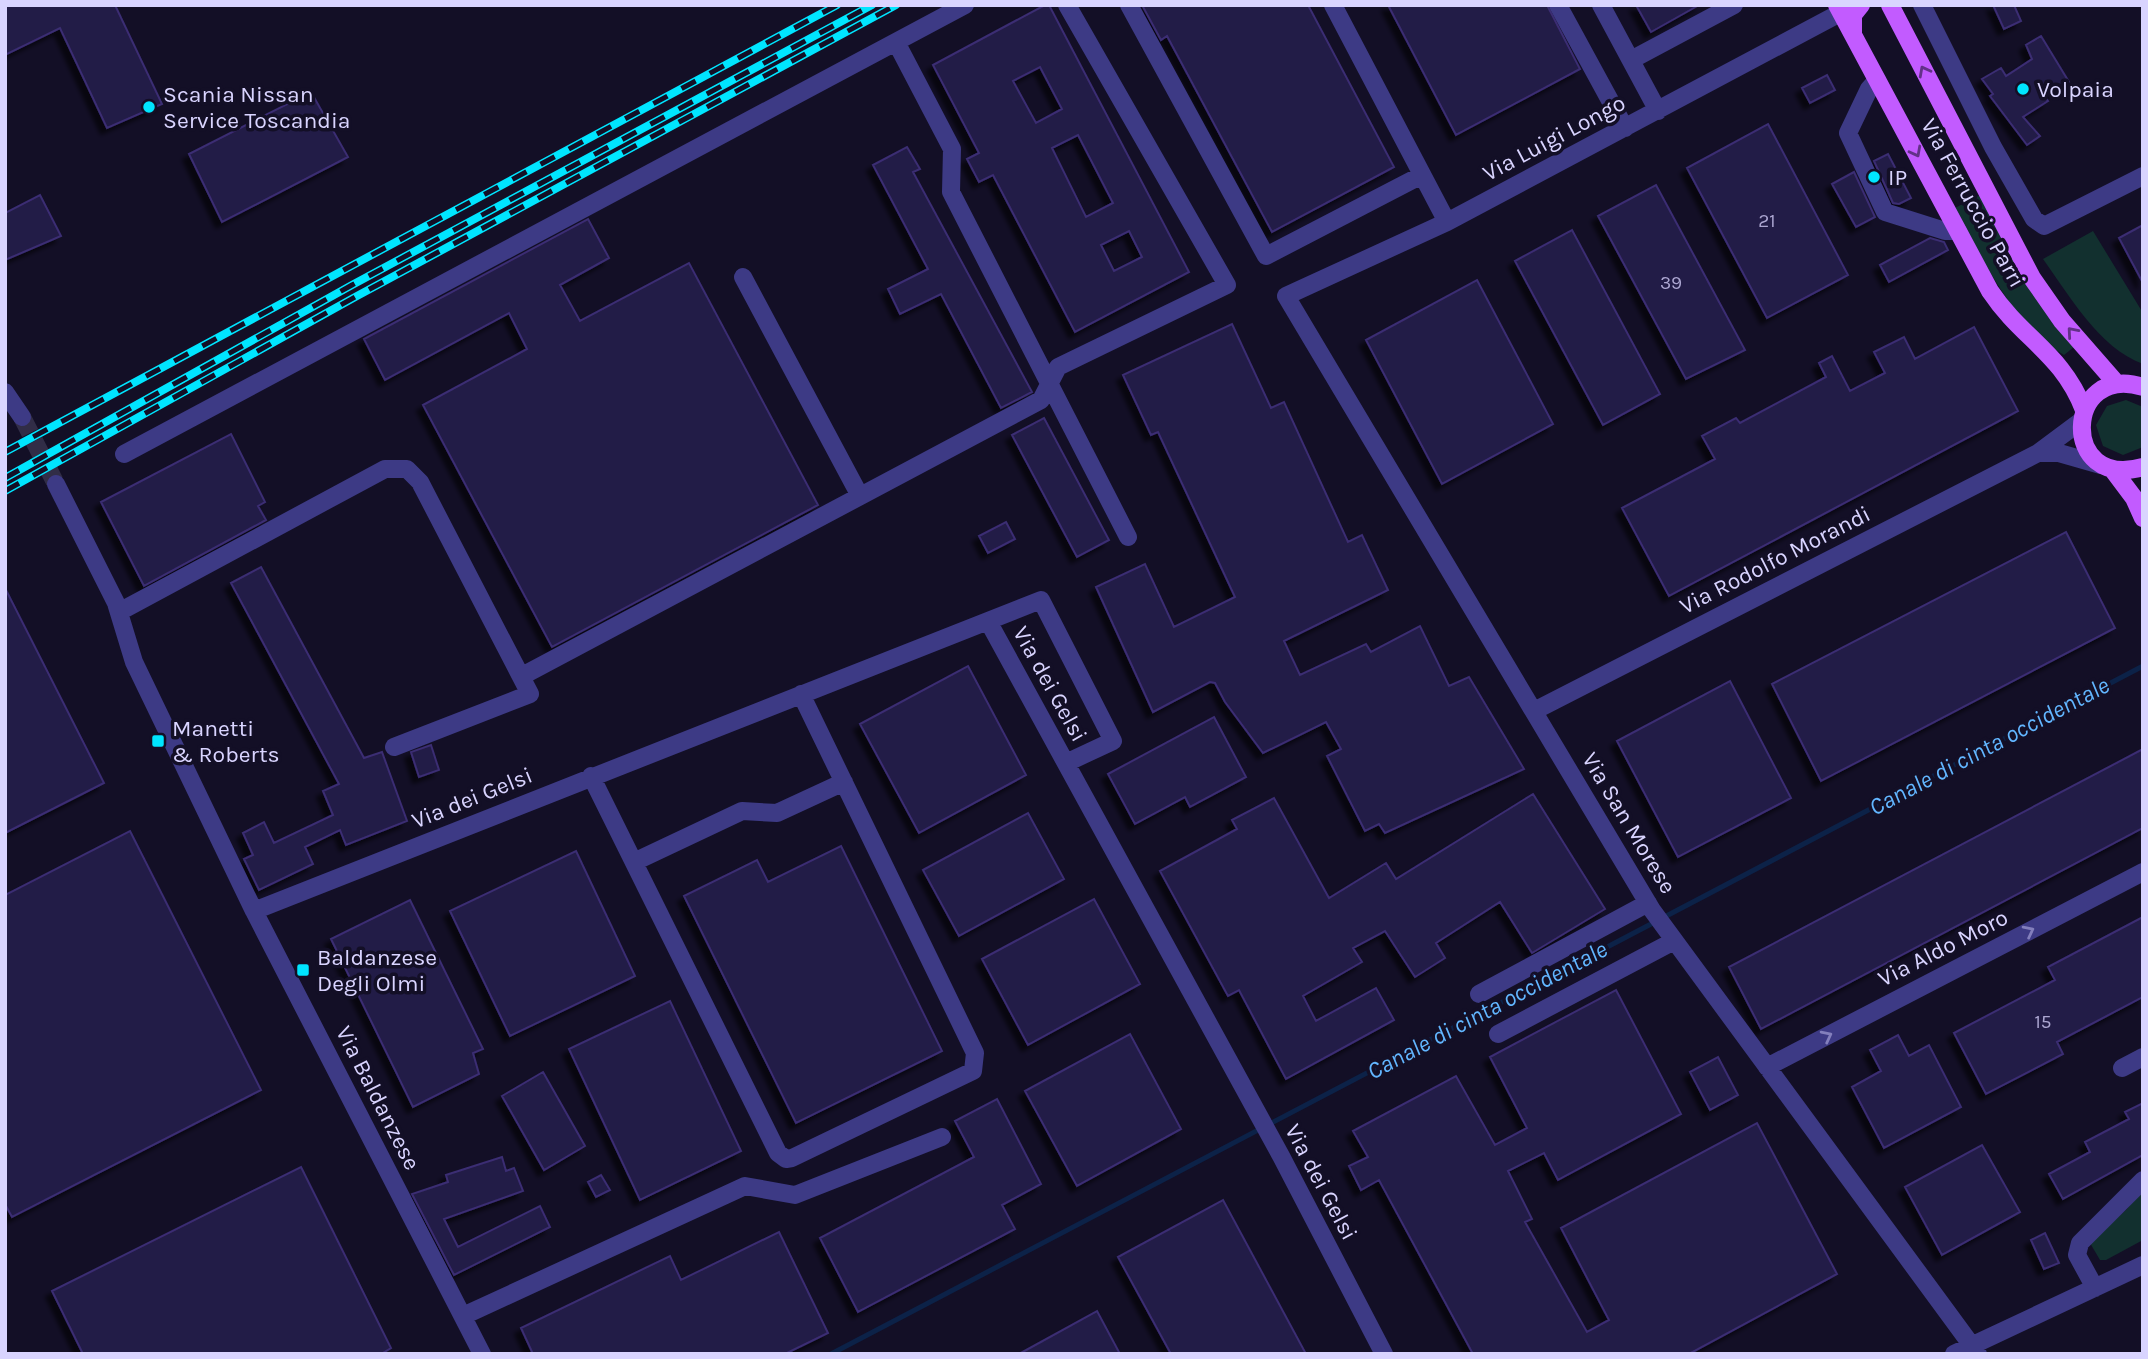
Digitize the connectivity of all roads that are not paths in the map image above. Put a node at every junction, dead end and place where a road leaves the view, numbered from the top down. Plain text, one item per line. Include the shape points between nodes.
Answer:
1 (965, 5) edge
2 (1067, 5) edge
3 (1129, 5) edge
4 (1333, 5) edge
5 (1558, 5) edge
6 (1601, 5) edge
7 (1734, 5) edge
8 (1861, 5) edge
9 (1890, 5) edge
10 (1922, 5) edge
11 (1839, 9) edge
12 (1853, 34) junction
13 (896, 42) junction
14 (1631, 60) junction
15 (1877, 80) junction
16 (1658, 111) junction
17 (1625, 128) junction
18 (1422, 175) junction
19 (2143, 176) edge
20 (1447, 222) junction
21 (1958, 231) junction
22 (743, 276) dead end
23 (1286, 296) joint
24 (1049, 384) junction
25 (2117, 384) junction
26 (2143, 387) edge
27 (5, 391) edge
28 (2082, 416) junction
29 (22, 417) tunnel mouth
30 (2038, 453) junction
31 (124, 454) dead end
32 (2107, 467) junction
33 (2143, 467) edge
34 (56, 484) tunnel mouth
35 (860, 496) junction
36 (2143, 518) edge
37 (1128, 537) dead end
38 (119, 612) junction
39 (988, 621) junction
40 (522, 676) junction
41 (801, 694) junction
42 (1534, 711) junction
43 (394, 747) dead end
44 (1066, 763) junction
45 (591, 776) junction
46 (844, 782) junction
47 (634, 862) junction
48 (2143, 872) edge
49 (1650, 906) junction
50 (254, 911) junction
51 (1673, 939) junction
52 (1479, 994) dead end
53 (1498, 1034) dead end
54 (2143, 1056) edge
55 (1767, 1067) junction
56 (2122, 1068) dead end
57 (942, 1137) dead end
58 (2143, 1180) edge
59 (2143, 1265) edge
60 (2095, 1288) junction
61 (463, 1316) junction
62 (1976, 1350) edge
63 (482, 1354) edge
64 (1384, 1354) edge
65 (1954, 1354) edge

1 - 13 street
2 - 24 street via 1227,285 1058,368
3 - 18 street via 1266,256
4 - 18 street
5 - 17 street
6 - 14 street
7 - 14 street
8 - 12 main road via 1853,15
25 -> 9 main road, Via Ferruccio Parri via 2032,278
10 - 19 street via 2034,219 2044,226
11 - 12 main road, Via Ferruccio Parri
11 - 16 street, Via Luigi Longo
12 - 15 main road, Via Ferruccio Parri
13 - 24 street via 952,149 951,192
13 - 31 street
14 - 16 street
15 -> 21 main road, Via Ferruccio Parri
15 - 21 street via 1848,133 1885,212
16 - 17 street, Via Luigi Longo
17 - 20 street, Via Luigi Longo
18 - 20 street
20 - 23 street, Via Luigi Longo
21 - 28 main road, Via Ferruccio Parri via 2001,306 2062,366
22 - 35 street
23 - 42 street, Via San Morese
24 - 35 street via 1041,400
24 - 37 street
25 - 26 main road
25 - 28 main road via 2103,389
27 - 29 street
28 - 30 street, Via Rodolfo Morandi
28 - 32 main road, Via Ferruccio Parri via 2084,444
30 - 32 street via 2059,453
30 - 42 street, Via Rodolfo Morandi
32 - 33 main road via 2128,471
32 - 36 main road, Via Ferruccio Parri via 2134,498
34 - 38 street, Via Baldanzese
35 - 40 street
38 - 40 street via 385,469 407,469 420,482
38 - 50 street, Via Baldanzese via 134,662
39 - 41 street, Via dei Gelsi
39 - 44 street, Via dei Gelsi
39 - 44 street via 1041,600 1113,741
40 - 43 street via 530,694
41 - 45 street, Via dei Gelsi
41 - 46 street
42 - 49 street, Via San Morese
44 - 64 street, Via dei Gelsi
45 - 47 street
45 - 50 street, Via dei Gelsi
46 - 47 street via 777,813 742,811
46 - 47 street via 975,1053 976,1065 973,1071 792,1158 778,1153
55 -> 48 street, Via Aldo Moro
49 - 51 street, Via San Morese
49 - 52 street
50 - 61 street, Via Baldanzese
51 - 53 street
51 - 55 street, Via San Morese
54 - 56 street
55 - 62 street, Via San Morese
57 - 61 street via 795,1195 744,1186
58 - 60 street via 2080,1243 2077,1255
59 - 60 street
60 - 62 street
61 - 63 street, Via Baldanzese
62 - 65 street

